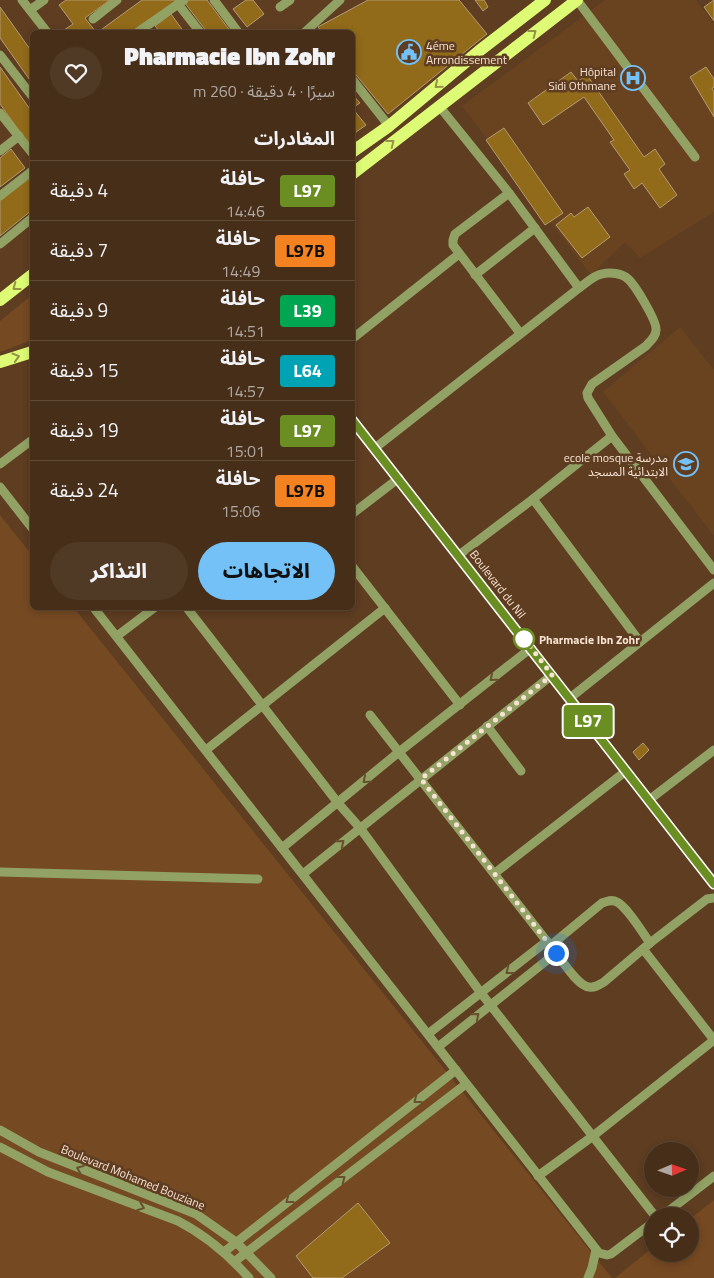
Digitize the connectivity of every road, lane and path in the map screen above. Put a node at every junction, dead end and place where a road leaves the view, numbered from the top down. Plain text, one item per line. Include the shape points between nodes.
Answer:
1 (22, 0) edge
2 (44, 0) edge
3 (116, 0) edge
4 (228, 0) edge
5 (290, 0) edge
6 (340, 0) edge
7 (544, 0) edge
8 (577, 0) edge
9 (181, 2) edge
10 (217, 3) edge
11 (280, 7) dead end
12 (30, 10) junction
13 (93, 19) dead end
14 (152, 29) edge
15 (45, 30) edge
16 (199, 30) edge
17 (237, 30) edge
18 (312, 30) edge
19 (0, 55) edge
20 (355, 83) edge
21 (30, 93) edge
22 (439, 106) junction
23 (0, 113) edge
24 (389, 126) junction
25 (18, 136) junction
26 (0, 150) edge
27 (355, 150) edge
28 (30, 151) edge
29 (695, 157) dead end
30 (355, 172) edge
31 (30, 173) edge
32 (509, 193) junction
33 (0, 196) edge
34 (30, 220) edge
35 (535, 228) junction
36 (0, 244) edge
37 (459, 254) junction
38 (475, 275) junction
39 (30, 277) edge
40 (579, 288) junction
41 (0, 300) edge
42 (520, 333) junction
43 (355, 337) edge
44 (30, 353) edge
45 (0, 362) edge
46 (355, 424) edge
47 (612, 436) junction
48 (30, 442) edge
49 (375, 448) junction
50 (0, 464) edge
51 (399, 478) junction
52 (0, 487) edge
53 (534, 498) junction
54 (355, 512) edge
55 (30, 525) edge
56 (459, 555) junction
57 (355, 570) edge
58 (714, 570) edge
59 (714, 583) edge
60 (385, 608) junction
61 (96, 610) edge
62 (151, 610) edge
63 (189, 610) edge
64 (117, 636) junction
65 (640, 642) junction
66 (531, 648) junction
67 (552, 675) junction
68 (570, 698) junction
69 (263, 705) junction
70 (460, 705) junction
71 (370, 715) dead end
72 (487, 726) junction
73 (206, 750) junction
74 (714, 750) edge
75 (400, 752) junction
76 (521, 771) dead end
77 (626, 771) junction
78 (421, 779) junction
79 (649, 800) junction
80 (338, 803) junction
81 (360, 828) junction
82 (282, 848) junction
83 (0, 872) edge
84 (494, 873) junction
85 (302, 874) junction
86 (258, 879) dead end
87 (713, 880) edge
88 (710, 898) edge
89 (646, 946) junction
90 (551, 947) junction
91 (481, 993) junction
92 (490, 1004) junction
93 (428, 1034) junction
94 (714, 1040) edge
95 (438, 1047) junction
96 (456, 1070) junction
97 (466, 1084) junction
98 (0, 1130) edge
99 (593, 1136) junction
100 (0, 1147) edge
101 (347, 1156) junction
102 (357, 1168) junction
103 (538, 1176) junction
104 (714, 1176) edge
105 (648, 1207) edge
106 (674, 1207) edge
107 (644, 1229) edge
108 (236, 1242) junction
109 (596, 1250) junction
110 (224, 1252) junction
111 (247, 1252) junction
112 (234, 1262) junction
113 (249, 1278) edge
114 (271, 1278) edge
115 (588, 1278) edge

1 - 12 street
2 - 12 street
3 - 13 street
4 - 10 street
5 - 11 street
6 - 18 street
7 -> 24 main road
22 -> 8 main road
8 - 29 street
9 - 14 street
9 - 16 street
10 - 17 street
12 - 15 street
19 - 21 street
20 - 24 street
30 -> 22 main road
22 - 32 street
23 - 25 street
24 - 27 main road
25 - 26 street
25 - 28 street
31 - 33 street
32 - 35 street
32 - 37 street via 455,234 453,245
34 - 36 street
35 - 38 street
35 - 40 street
37 - 38 street
37 - 43 street
38 - 42 street
39 -> 41 main road
40 - 42 street
40 - 47 street via 600,274 619,274 628,279 656,324 653,339 646,346 598,379 587,393
42 - 49 street
45 -> 44 main road
46 - 49 street, Boulevard du Nil
47 - 53 street
47 - 58 street
48 - 50 street
49 - 51 street, Boulevard du Nil
51 - 54 street
51 - 56 street, Boulevard du Nil
52 - 55 street
53 - 56 street
53 - 65 street
56 - 66 street, Boulevard du Nil
57 - 60 street
59 - 65 street
60 - 69 street
60 - 70 street
61 - 64 street
62 - 64 street
63 - 69 street
64 - 73 street
65 - 68 street
66 - 67 street, Boulevard du Nil
66 -> 70 street
67 - 68 street, Boulevard du Nil
67 - 72 street
68 - 77 street, Boulevard du Nil
69 - 73 street
69 - 80 street
70 - 75 street
71 - 75 street
72 - 76 street
72 - 78 street
73 - 82 street
74 - 79 street
75 - 78 street
75 -> 80 street
77 - 79 street, Boulevard du Nil
77 - 84 street
78 - 81 street
78 - 84 street
79 - 87 street, Boulevard du Nil
80 - 81 street
80 - 82 street
85 -> 81 street
81 - 91 street
82 - 85 street
83 - 86 street
84 - 90 street
85 - 93 street
87 - 88 street
88 - 89 street
89 - 90 street via 604,982 591,988 580,982
89 - 90 street via 624,908 610,900 602,903
89 - 94 street
90 -> 91 street
90 - 92 street
91 - 92 street
91 - 93 street
95 -> 92 street
92 - 99 street
93 - 95 street
94 - 99 street
95 - 96 street
96 - 97 street
96 -> 101 street
97 - 102 street
97 - 103 street
108 -> 98 street, Boulevard Mohamed Bouziane via 196,1214 39,1152
99 - 103 street
99 - 105 street
100 -> 110 street, Boulevard Mohamed Bouziane via 48,1172 178,1221
101 - 102 street
101 -> 108 street
111 -> 102 street
103 - 109 street
104 - 106 street
107 - 109 street via 611,1254 603,1255
108 - 110 street
108 - 111 street, Boulevard Mohamed Bouziane
109 - 115 street
110 - 112 street, Boulevard Mohamed Bouziane
111 - 112 street
111 - 114 street, Boulevard Mohamed Bouziane
112 - 113 street, Boulevard Mohamed Bouziane

